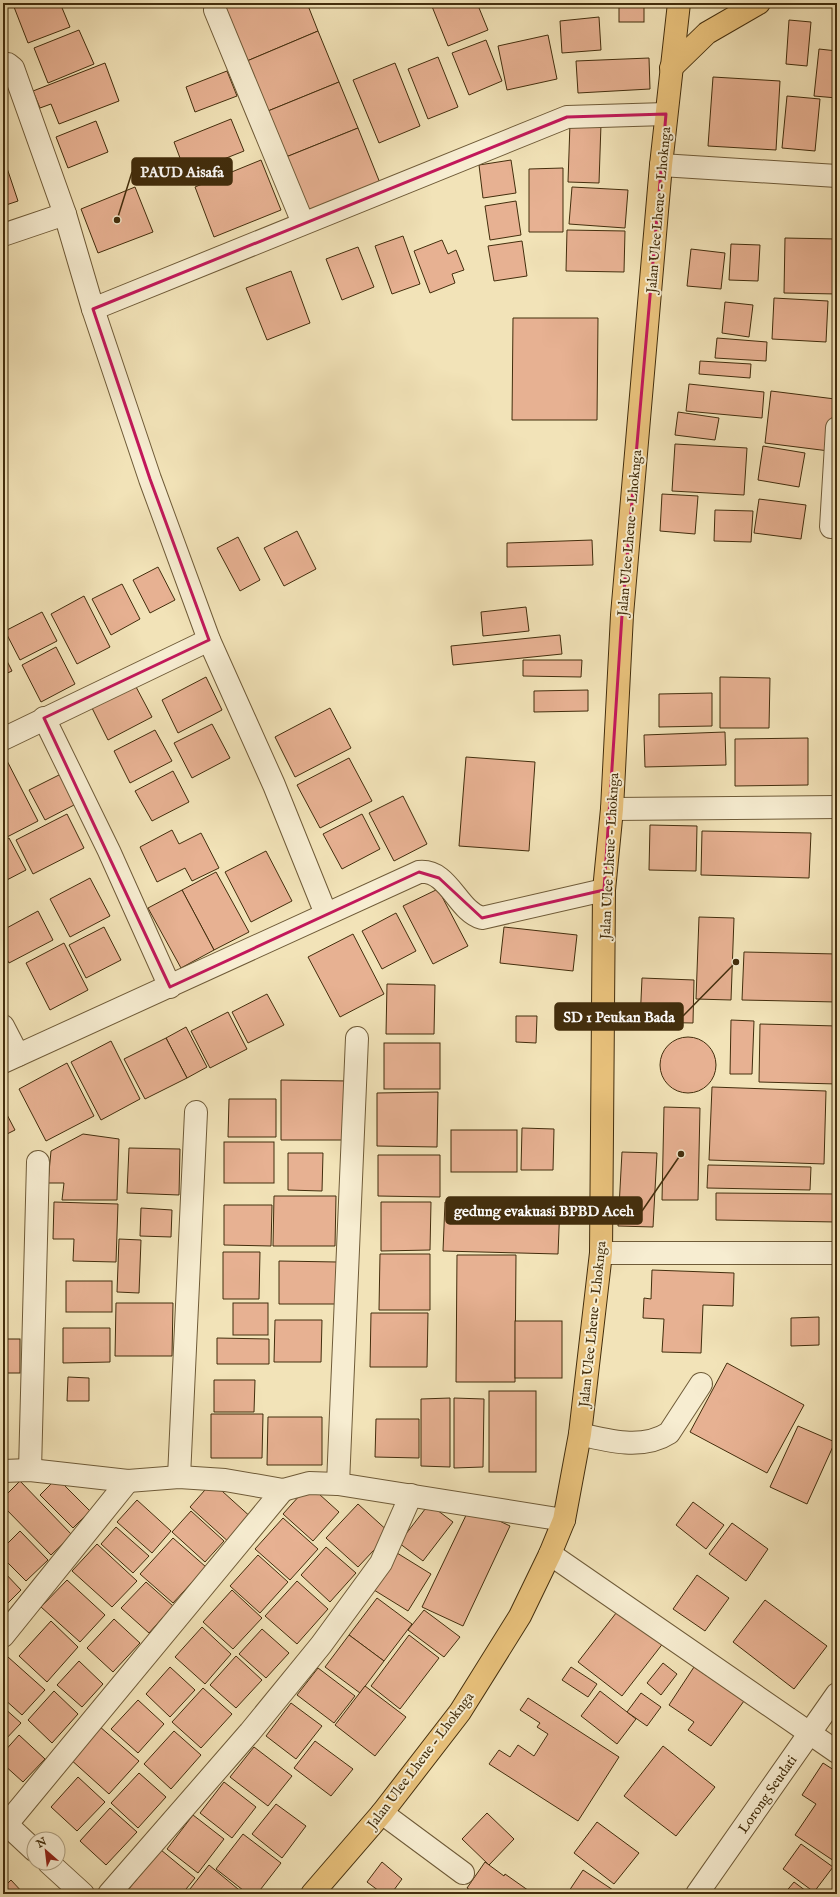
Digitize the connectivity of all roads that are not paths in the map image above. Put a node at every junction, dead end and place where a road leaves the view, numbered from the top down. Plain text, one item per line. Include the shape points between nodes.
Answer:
1 (679, 3) edge
2 (759, 3) edge
3 (215, 10) dead end
4 (3, 64) edge
5 (671, 68) junction
6 (666, 114) junction
7 (661, 165) junction
8 (837, 176) edge
9 (65, 214) junction
10 (303, 223) junction
11 (3, 235) edge
12 (93, 309) junction
13 (837, 428) edge
14 (831, 527) dead end
15 (209, 640) junction
16 (44, 718) junction
17 (3, 739) edge
18 (837, 807) edge
19 (612, 809) junction
20 (604, 890) junction
21 (326, 914) junction
22 (170, 988) junction
23 (3, 1026) edge
24 (357, 1038) dead end
25 (11, 1059) edge
26 (196, 1112) dead end
27 (38, 1162) dead end
28 (601, 1253) junction
29 (837, 1253) edge
30 (701, 1384) dead end
31 (580, 1434) junction
32 (30, 1470) junction
33 (3, 1471) edge
34 (178, 1476) junction
35 (128, 1481) junction
36 (338, 1484) junction
37 (282, 1490) junction
38 (411, 1495) junction
39 (564, 1520) junction
40 (550, 1554) junction
41 (3, 1636) edge
42 (837, 1694) edge
43 (810, 1732) junction
44 (837, 1752) edge
45 (382, 1813) junction
46 (5, 1823) edge
47 (26, 1843) edge
48 (58, 1871) edge
49 (463, 1873) dead end
50 (83, 1894) edge
51 (109, 1894) edge
52 (312, 1894) edge
53 (697, 1894) edge

1 - 5 main road, Jalan Ulee Lheue - Lhoknga
2 - 5 main road via 707,33
3 - 10 street
4 - 9 street via 13,68
5 - 6 main road, Jalan Ulee Lheue - Lhoknga
6 - 7 main road, Jalan Ulee Lheue - Lhoknga
6 - 10 street via 567,117
7 - 8 street
7 - 19 main road, Jalan Ulee Lheue - Lhoknga via 622,614
9 - 11 street
9 - 12 street
10 - 12 street
12 - 15 street via 150,479
13 - 14 street
15 - 16 street
15 - 21 street via 274,786
16 - 17 street
16 - 22 street via 109,851
18 - 19 street
19 - 20 main road, Jalan Ulee Lheue - Lhoknga
20 - 21 street via 482,918 462,903 439,878 419,872
20 - 28 main road, Jalan Ulee Lheue - Lhoknga
21 - 22 street
22 - 25 street
23 - 25 street
24 - 36 street
26 - 34 street
27 - 32 street
28 - 29 street
28 - 31 main road, Jalan Ulee Lheue - Lhoknga
30 - 31 street via 669,1433 664,1436 616,1443
31 - 39 main road, Jalan Ulee Lheue - Lhoknga
32 - 33 street
32 - 35 street
34 - 35 street
34 - 37 street via 225,1480
35 - 41 street
36 - 37 street via 309,1483
36 - 38 street
37 - 46 street
38 - 39 street
38 - 51 street via 381,1563 321,1645 250,1732
39 - 40 main road, Jalan Ulee Lheue - Lhoknga
40 - 43 street
40 - 45 main road, Jalan Ulee Lheue - Lhoknga via 520,1616 460,1712
42 - 43 street, Lorong Seudati
43 - 44 street
43 - 53 street, Lorong Seudati
45 - 49 street
45 - 52 main road, Jalan Ulee Lheue - Lhoknga
46 - 47 street
48 - 50 street

